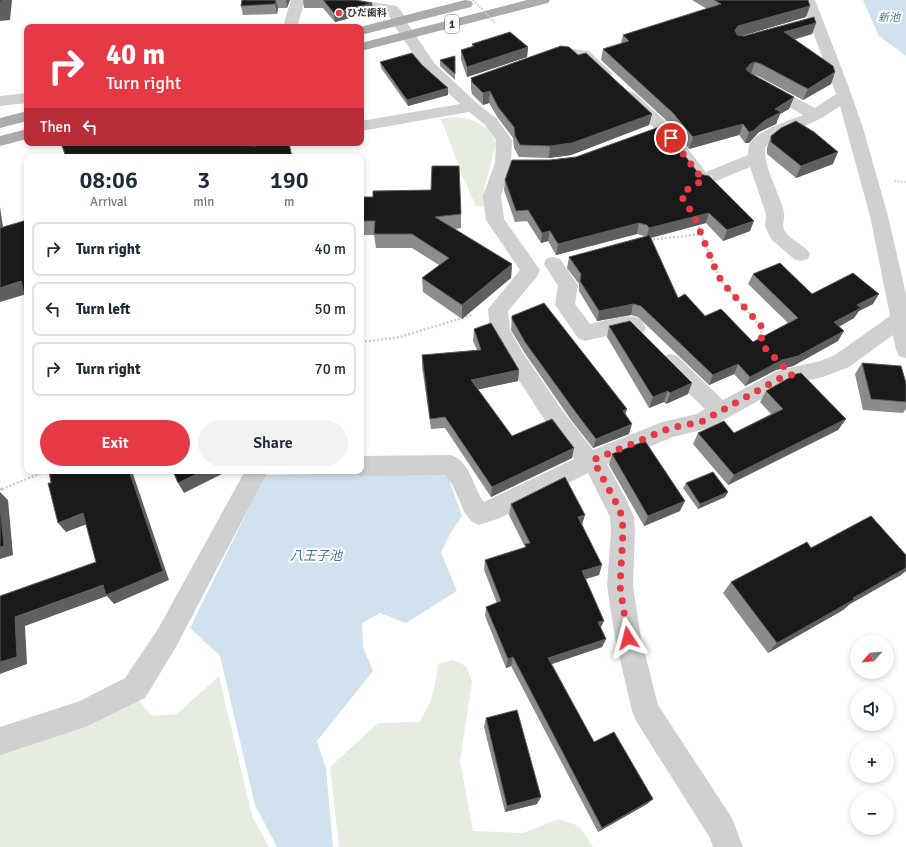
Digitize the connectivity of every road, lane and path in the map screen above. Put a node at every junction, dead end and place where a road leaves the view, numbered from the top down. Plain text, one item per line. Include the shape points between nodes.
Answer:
1 (298, 0) edge
2 (333, 0) edge
3 (542, 0) edge
4 (808, 0) edge
5 (475, 1) edge
6 (389, 4) edge
7 (398, 22) junction
8 (495, 23) dead end
9 (291, 24) edge
10 (364, 30) edge
11 (409, 35) junction
12 (364, 47) edge
13 (533, 62) edge
14 (752, 80) edge
15 (844, 96) junction
16 (24, 98) edge
17 (0, 101) edge
18 (472, 107) junction
19 (816, 116) junction
20 (24, 117) edge
21 (0, 123) edge
22 (364, 125) edge
23 (24, 135) edge
24 (0, 141) edge
25 (756, 158) junction
26 (697, 222) edge
27 (702, 234) junction
28 (644, 240) edge
29 (801, 254) dead end
30 (530, 270) junction
31 (498, 309) junction
32 (901, 319) junction
33 (364, 342) edge
34 (761, 344) edge
35 (906, 350) edge
36 (721, 411) junction
37 (591, 461) junction
38 (364, 466) edge
39 (39, 474) edge
40 (255, 474) edge
41 (0, 490) edge
42 (0, 741) edge
43 (728, 847) edge

1 - 9 street
2 - 6 street
3 - 11 main road, 1
4 - 15 street via 808,22 837,72
5 - 7 main road, 1
5 - 8 path, bridge
6 - 7 street via 396,13
7 - 10 main road, 1
7 - 11 street
11 - 12 main road, 1
11 - 18 street via 429,67 459,86
13 - 25 street via 558,51 584,54 703,180
14 - 19 street
15 - 19 street
15 - 32 street via 869,178
16 - 17 street
18 - 22 street
18 - 30 street via 490,121 504,140 511,163 492,196 495,220
19 - 25 street via 770,135 757,145
20 - 21 main road
23 - 24 main road
25 - 29 street via 775,214 774,226 777,235
26 - 27 path
27 - 28 path
27 - 34 path via 722,282 762,327
30 - 31 street
30 - 36 street via 560,262 568,285 565,305 585,333 631,324
31 - 33 path via 400,337
31 - 37 street via 500,330 516,359 554,416
32 - 35 street
32 - 36 street via 842,361 823,369 784,376
36 - 37 street via 701,422 670,428
37 - 38 street via 492,512 479,514 461,478 451,465
37 - 43 street via 622,517 620,586 628,638 646,711 720,829
39 - 41 path
40 - 42 street via 167,638 135,688 85,713

